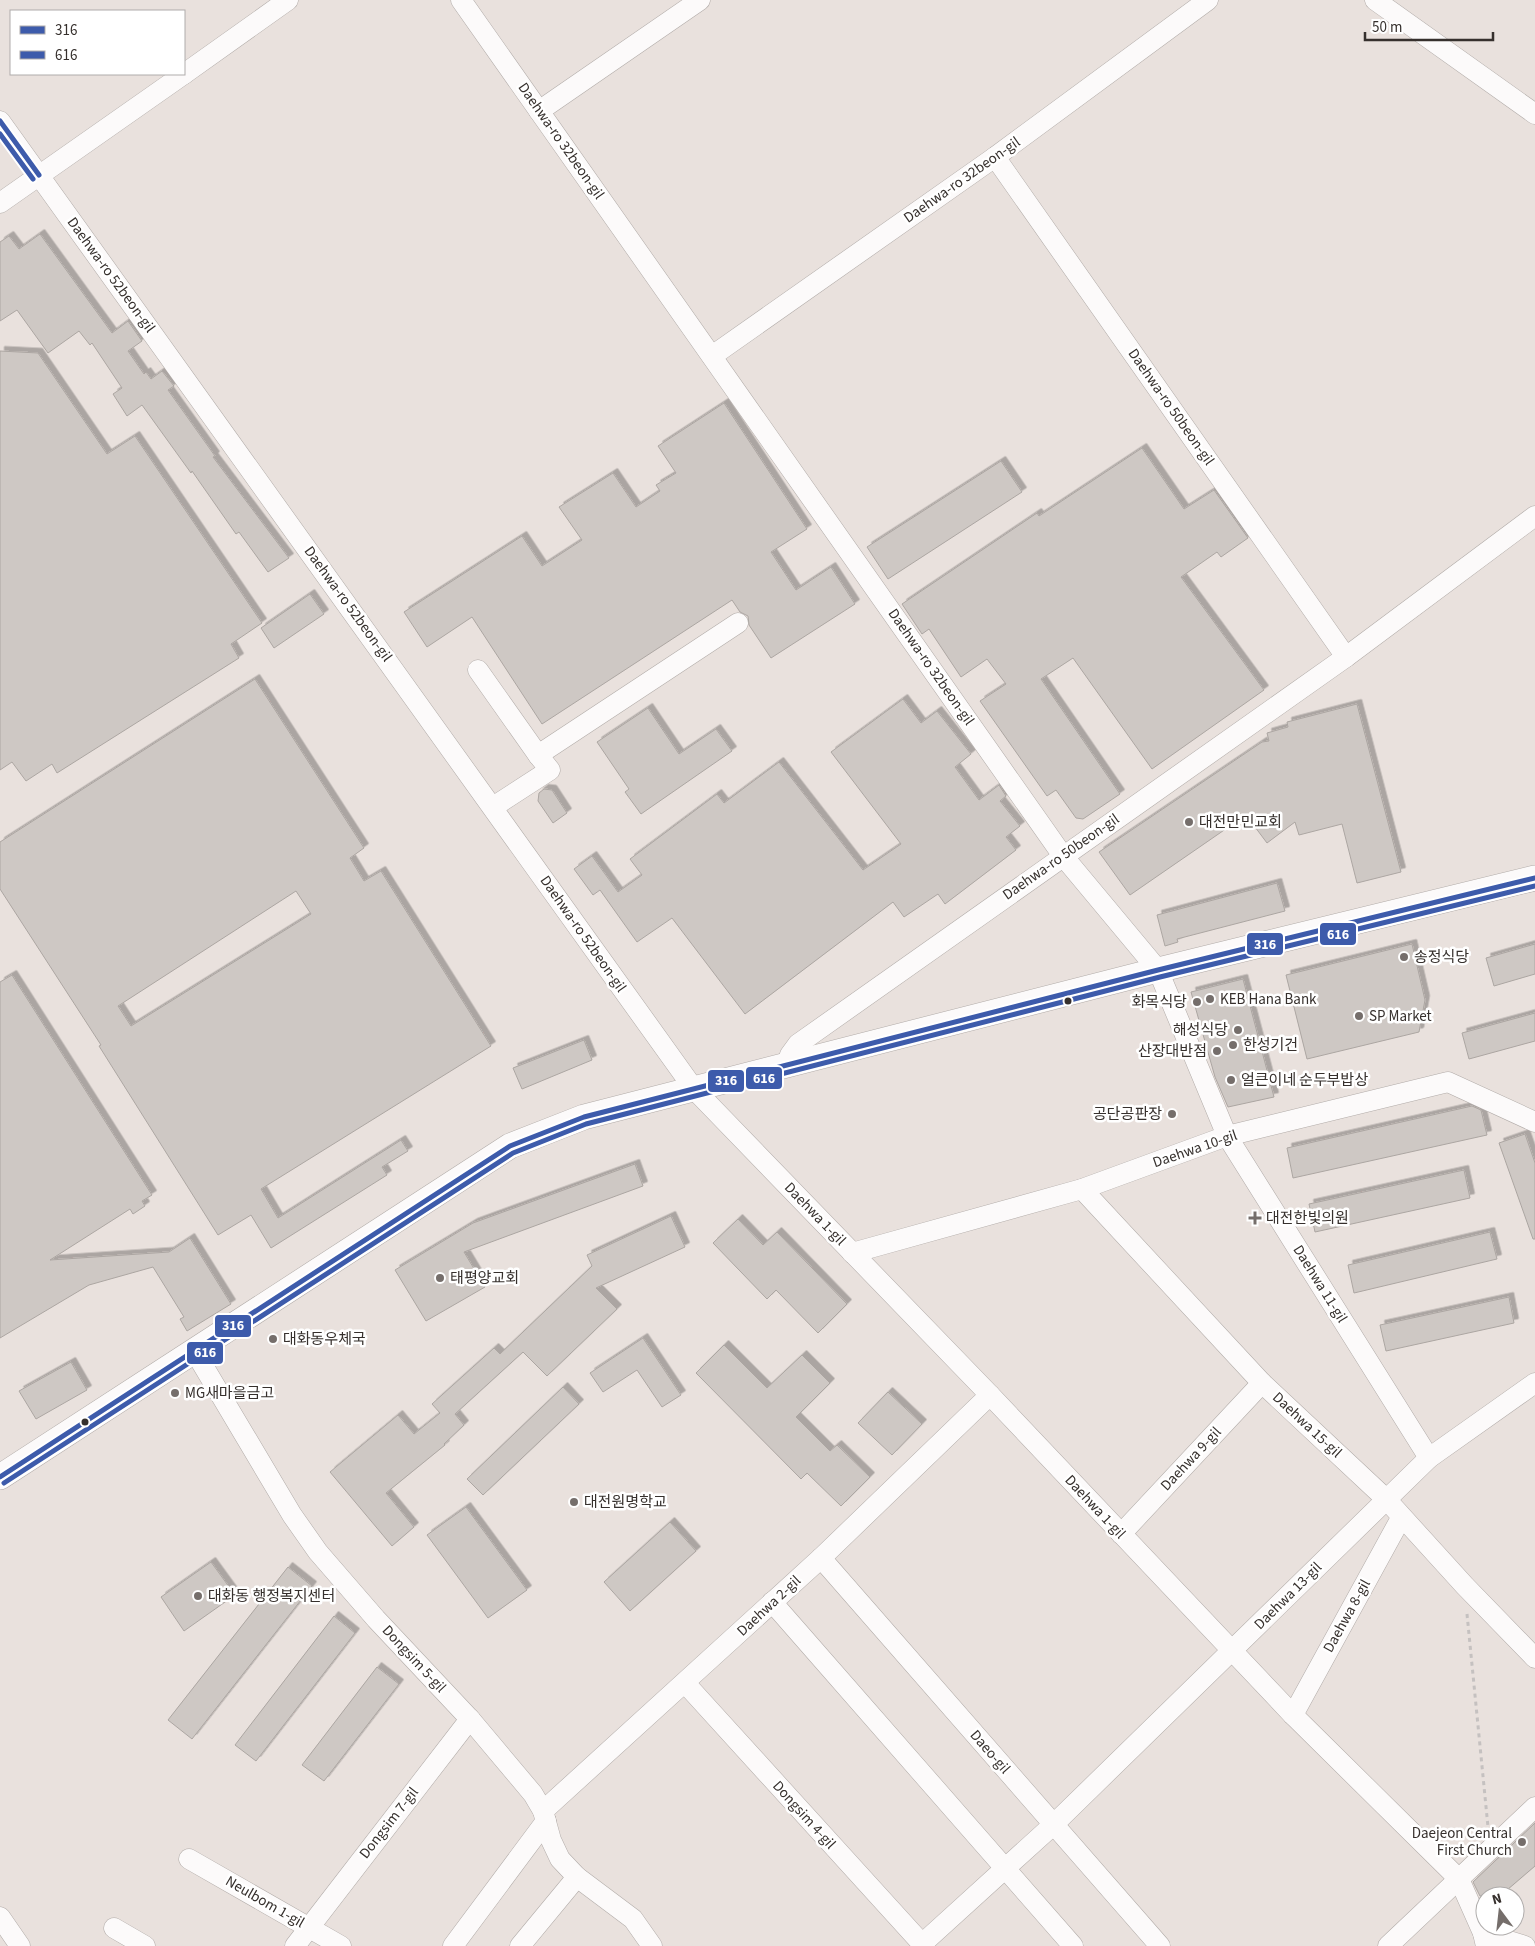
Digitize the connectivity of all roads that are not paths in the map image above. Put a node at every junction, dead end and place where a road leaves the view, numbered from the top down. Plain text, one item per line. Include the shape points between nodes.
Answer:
1 (288, 0) edge
2 (461, 0) edge
3 (700, 0) edge
4 (1208, 0) edge
5 (1375, 0) edge
6 (185, 73) edge
7 (183, 75) edge
8 (540, 111) junction
9 (1535, 114) edge
10 (0, 120) edge
11 (995, 157) junction
12 (40, 175) junction
13 (0, 204) edge
14 (712, 356) junction
15 (1535, 516) edge
16 (738, 623) dead end
17 (1346, 657) junction
18 (478, 670) dead end
19 (538, 755) junction
20 (493, 807) junction
21 (1063, 856) junction
22 (1535, 878) edge
23 (1158, 970) junction
24 (786, 1066) junction
25 (694, 1089) junction
26 (1535, 1122) edge
27 (1227, 1136) junction
28 (1082, 1189) junction
29 (852, 1253) junction
30 (195, 1352) junction
31 (1262, 1383) junction
32 (1535, 1383) edge
33 (990, 1395) junction
34 (1429, 1458) junction
35 (0, 1477) edge
36 (1386, 1499) junction
37 (1401, 1518) junction
38 (1121, 1534) junction
39 (820, 1558) junction
40 (772, 1602) junction
41 (1232, 1650) junction
42 (1535, 1658) edge
43 (685, 1683) junction
44 (1293, 1715) junction
45 (470, 1719) junction
46 (1535, 1807) edge
47 (544, 1816) junction
48 (1054, 1825) junction
49 (189, 1859) dead end
50 (1005, 1868) junction
51 (577, 1878) junction
52 (1459, 1879) junction
53 (0, 1917) edge
54 (308, 1927) junction
55 (114, 1928) dead end
56 (1484, 1939) edge
57 (923, 1945) edge
58 (20, 1946) edge
59 (145, 1946) edge
60 (295, 1946) edge
61 (341, 1946) edge
62 (453, 1946) edge
63 (520, 1946) edge
64 (652, 1946) edge
65 (1073, 1946) edge
66 (1160, 1946) edge
67 (1388, 1946) edge
68 (1526, 1946) edge

1 - 6 street
2 - 8 street, Daehwa-ro 32beon-gil
3 - 8 street
4 - 11 street, Daehwa-ro 32beon-gil
5 - 9 street
7 - 12 street
8 - 14 street, Daehwa-ro 32beon-gil
10 - 12 street, Daehwa-ro 52beon-gil
11 - 14 street, Daehwa-ro 32beon-gil
11 - 17 street, Daehwa-ro 50beon-gil
12 - 13 street
12 - 20 street, Daehwa-ro 52beon-gil
14 - 21 street, Daehwa-ro 32beon-gil
15 - 17 street, Daehwa-ro 50beon-gil
16 - 19 street
17 - 21 street, Daehwa-ro 50beon-gil
18 - 19 street
19 - 20 street via 550,770
20 - 25 street, Daehwa-ro 52beon-gil
21 - 23 street, Daehwa-ro 32beon-gil
21 - 24 street, Daehwa-ro 50beon-gil via 798,1044
22 - 23 main road
23 - 24 main road
23 - 27 street, Daehwa 11-gil
24 - 25 main road
25 - 29 street, Daehwa 1-gil
25 - 30 main road via 584,1117 510,1146
26 - 27 street, Daehwa 10-gil via 1448,1082
27 - 28 street, Daehwa 10-gil
27 - 34 street, Daehwa 11-gil
28 - 29 street, Daehwa 10-gil
28 - 31 street, Daehwa 15-gil
29 - 33 street, Daehwa 1-gil
30 - 35 main road
30 - 45 street, Dongsim 5-gil via 292,1515 318,1552
31 - 36 street, Daehwa 15-gil
31 - 38 street, Daehwa 9-gil
32 - 34 street, Daehwa 13-gil
33 - 38 street, Daehwa 1-gil
33 - 39 street, Daehwa 2-gil
34 - 36 street, Daehwa 13-gil
36 - 37 street, Daehwa 15-gil
36 - 41 street, Daehwa 13-gil
37 - 42 street, Daehwa 15-gil
37 - 44 street, Daehwa 8-gil
38 - 41 street, Daehwa 1-gil
39 - 40 street, Daehwa 2-gil
39 - 48 street, Daeo-gil
40 - 43 street, Daehwa 2-gil
40 - 50 street
41 - 44 street, Daehwa 1-gil
41 - 48 street, Daehwa 13-gil
43 - 47 street, Daehwa 2-gil
43 - 57 street, Dongsim 4-gil
44 - 52 street, Daehwa 1-gil
45 - 47 street, Dongsim 5-gil via 533,1794
45 - 54 street, Dongsim 7-gil
46 - 52 street
47 - 51 street, Dongsim 5-gil via 560,1859
47 - 62 street, Daehwa 2-gil
48 - 50 street, Daehwa 13-gil
48 - 66 street, Daeo-gil
49 - 54 street, Neulbom 1-gil
50 - 57 street, Daehwa 13-gil
50 - 65 street
51 - 63 street
51 - 64 street, Dongsim 5-gil via 633,1919
52 - 56 street, Daehwa 1-gil
52 - 67 street
53 - 58 street
54 - 60 street, Dongsim 7-gil
54 - 61 street, Neulbom 1-gil
55 - 59 street
56 - 68 street, Daehwa 1-gil

